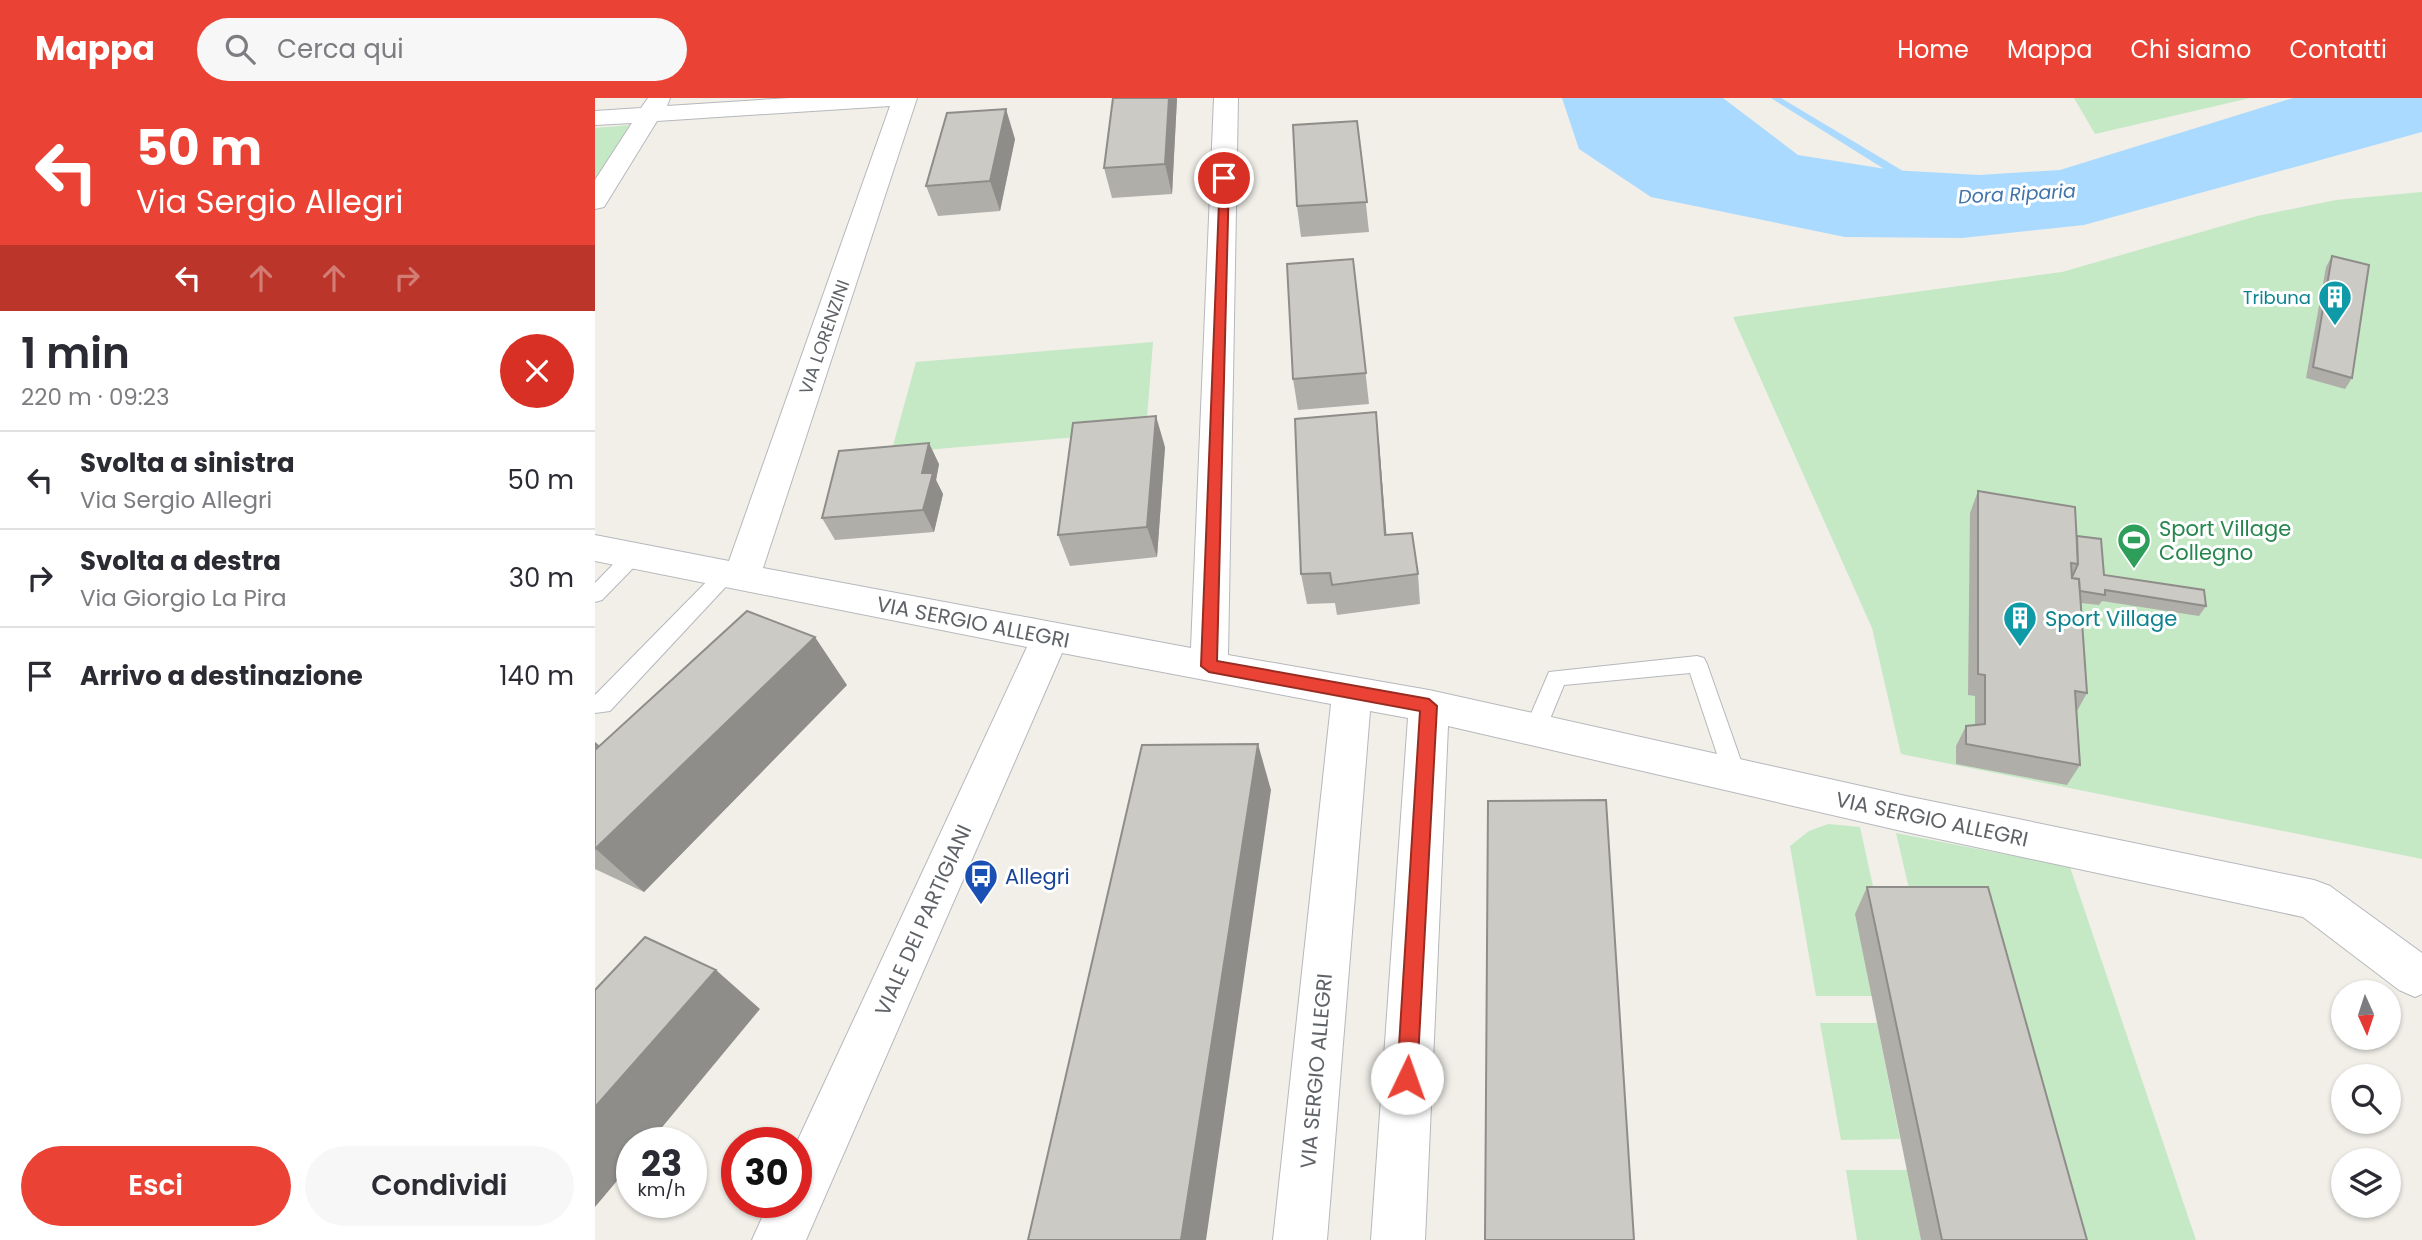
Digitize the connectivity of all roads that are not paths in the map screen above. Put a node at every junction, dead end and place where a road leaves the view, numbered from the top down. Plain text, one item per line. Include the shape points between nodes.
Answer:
1 (903, 98) edge
2 (1226, 98) edge
3 (654, 106) edge
4 (595, 118) edge
5 (595, 201) edge
6 (595, 548) edge
7 (634, 555) junction
8 (734, 575) junction
9 (595, 595) edge
10 (1049, 637) junction
11 (1209, 666) junction
12 (1352, 692) junction
13 (595, 704) edge
14 (1429, 706) junction
15 (1535, 730) junction
16 (1735, 775) junction
17 (2415, 975) dead end
18 (779, 1240) edge
19 (1300, 1240) edge
20 (1398, 1240) edge

1 - 3 street
1 - 8 street, VIA LORENZINI
2 - 11 street
3 - 4 street
3 - 5 street
6 - 7 street, VIA SERGIO ALLEGRI
7 - 8 street, VIA SERGIO ALLEGRI
7 - 9 lane
8 - 10 street, VIA SERGIO ALLEGRI
8 - 13 lane via 602,705
10 - 11 street, VIA SERGIO ALLEGRI
10 - 18 street, VIALE DEI PARTIGIANI
11 - 12 street, VIA SERGIO ALLEGRI
12 - 14 street, VIA SERGIO ALLEGRI
12 - 19 street, VIA SERGIO ALLEGRI
14 - 15 street, VIA SERGIO ALLEGRI
14 - 20 street
15 - 16 street, VIA SERGIO ALLEGRI
15 - 16 lane via 1556,678 1697,664
16 - 17 street, VIA SERGIO ALLEGRI via 2314,900

